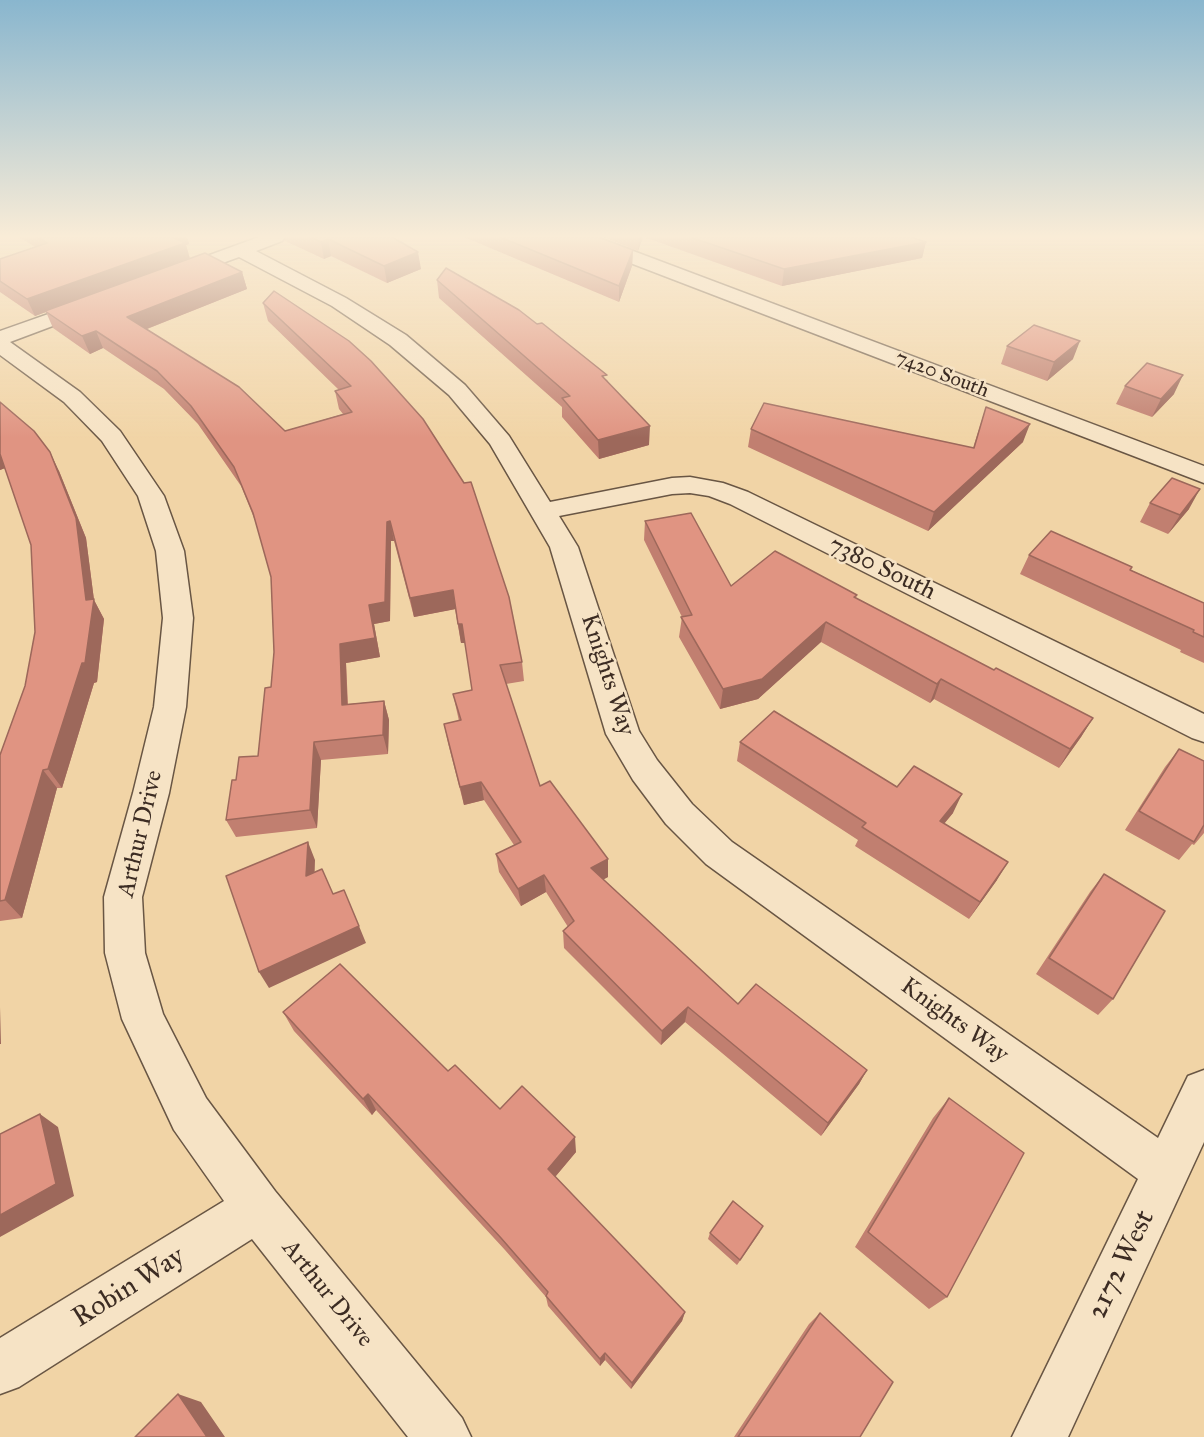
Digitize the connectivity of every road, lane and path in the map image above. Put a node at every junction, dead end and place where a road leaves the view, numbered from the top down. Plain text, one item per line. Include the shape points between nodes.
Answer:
1 (92, 304) edge
2 (342, 304) edge
3 (755, 304) edge
4 (0, 338) edge
5 (0, 345) edge
6 (1204, 475) edge
7 (544, 511) junction
8 (1204, 729) edge
9 (1204, 1092) edge
10 (1167, 1172) junction
11 (258, 1208) junction
12 (0, 1368) edge
13 (443, 1437) edge
14 (1040, 1437) edge

1 - 4 street
2 - 7 street, Knights Way via 398,340 457,390 500,441
3 - 6 street, 7420 South
5 - 11 street, Arthur Drive via 72,397 111,436 151,496 170,551 178,618 170,707 123,897 125,952 143,1019 190,1114
7 - 8 street, 7380 South via 672,486 714,489
7 - 10 street, Knights Way via 564,547 623,734 679,814 719,852
9 - 10 street, 2172 West
10 - 14 street, 2172 West
11 - 12 street, Robin Way
11 - 13 street, Arthur Drive

